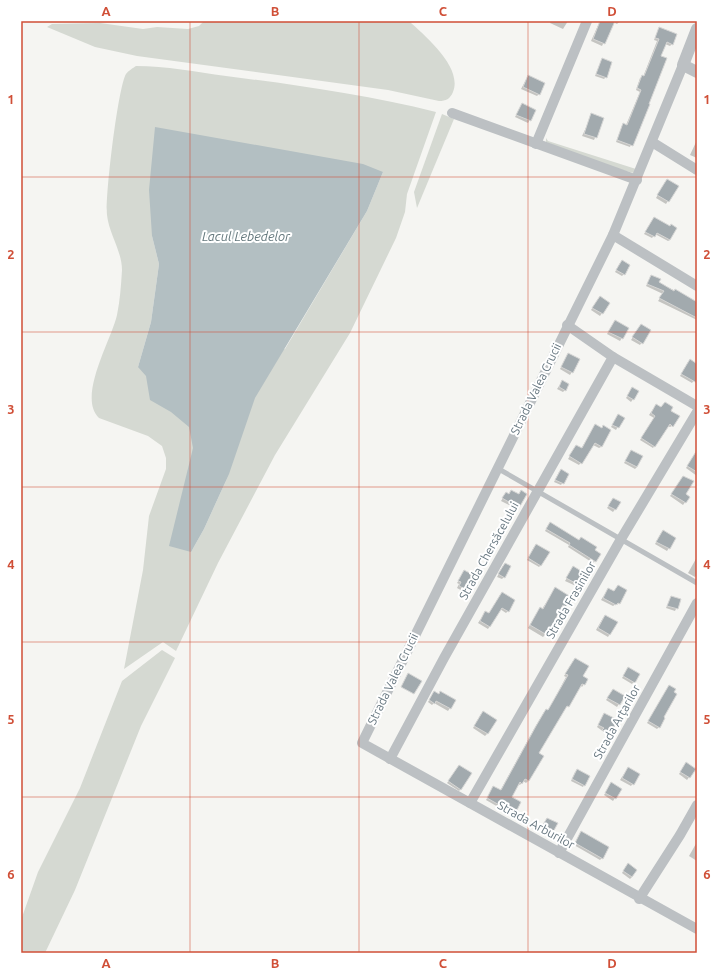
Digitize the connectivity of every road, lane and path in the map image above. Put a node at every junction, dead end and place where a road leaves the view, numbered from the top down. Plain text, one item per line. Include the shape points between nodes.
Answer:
1 (587, 21) edge
2 (697, 29) edge
3 (683, 64) junction
4 (697, 72) edge
5 (452, 113) dead end
6 (652, 142) junction
7 (536, 144) junction
8 (697, 170) edge
9 (637, 180) junction
10 (613, 235) junction
11 (697, 286) edge
12 (567, 325) junction
13 (613, 357) junction
14 (697, 406) edge
15 (697, 412) edge
16 (497, 468) junction
17 (538, 491) junction
18 (621, 539) junction
19 (697, 583) edge
20 (697, 603) edge
21 (362, 743) joint
22 (390, 759) junction
23 (470, 802) junction
24 (697, 804) edge
25 (559, 853) junction
26 (639, 899) junction
27 (697, 929) edge

1 - 7 street
2 - 3 street, Strada Valea Crucii
3 - 4 street
3 - 6 street, Strada Valea Crucii
5 - 7 street
6 - 8 street
6 - 9 street, Strada Valea Crucii
7 - 9 street
9 - 10 street, Strada Valea Crucii
10 - 11 street
10 - 12 street, Strada Valea Crucii
12 - 13 street
12 - 16 street, Strada Valea Crucii
13 - 14 street
13 - 17 street, Strada Chersăcelului
15 - 18 street, Strada Frasinilor
16 - 17 lane
16 - 21 street, Strada Valea Crucii
17 - 18 lane
17 - 22 street, Strada Chersăcelului
18 - 19 lane
18 - 23 street, Strada Frasinilor
20 - 25 street, Strada Arțarilor
21 - 22 street, Strada Arburilor
22 - 23 street, Strada Arburilor
23 - 25 street, Strada Arburilor
24 - 26 street
25 - 26 street, Strada Arburilor
26 - 27 street, Strada Arburilor

